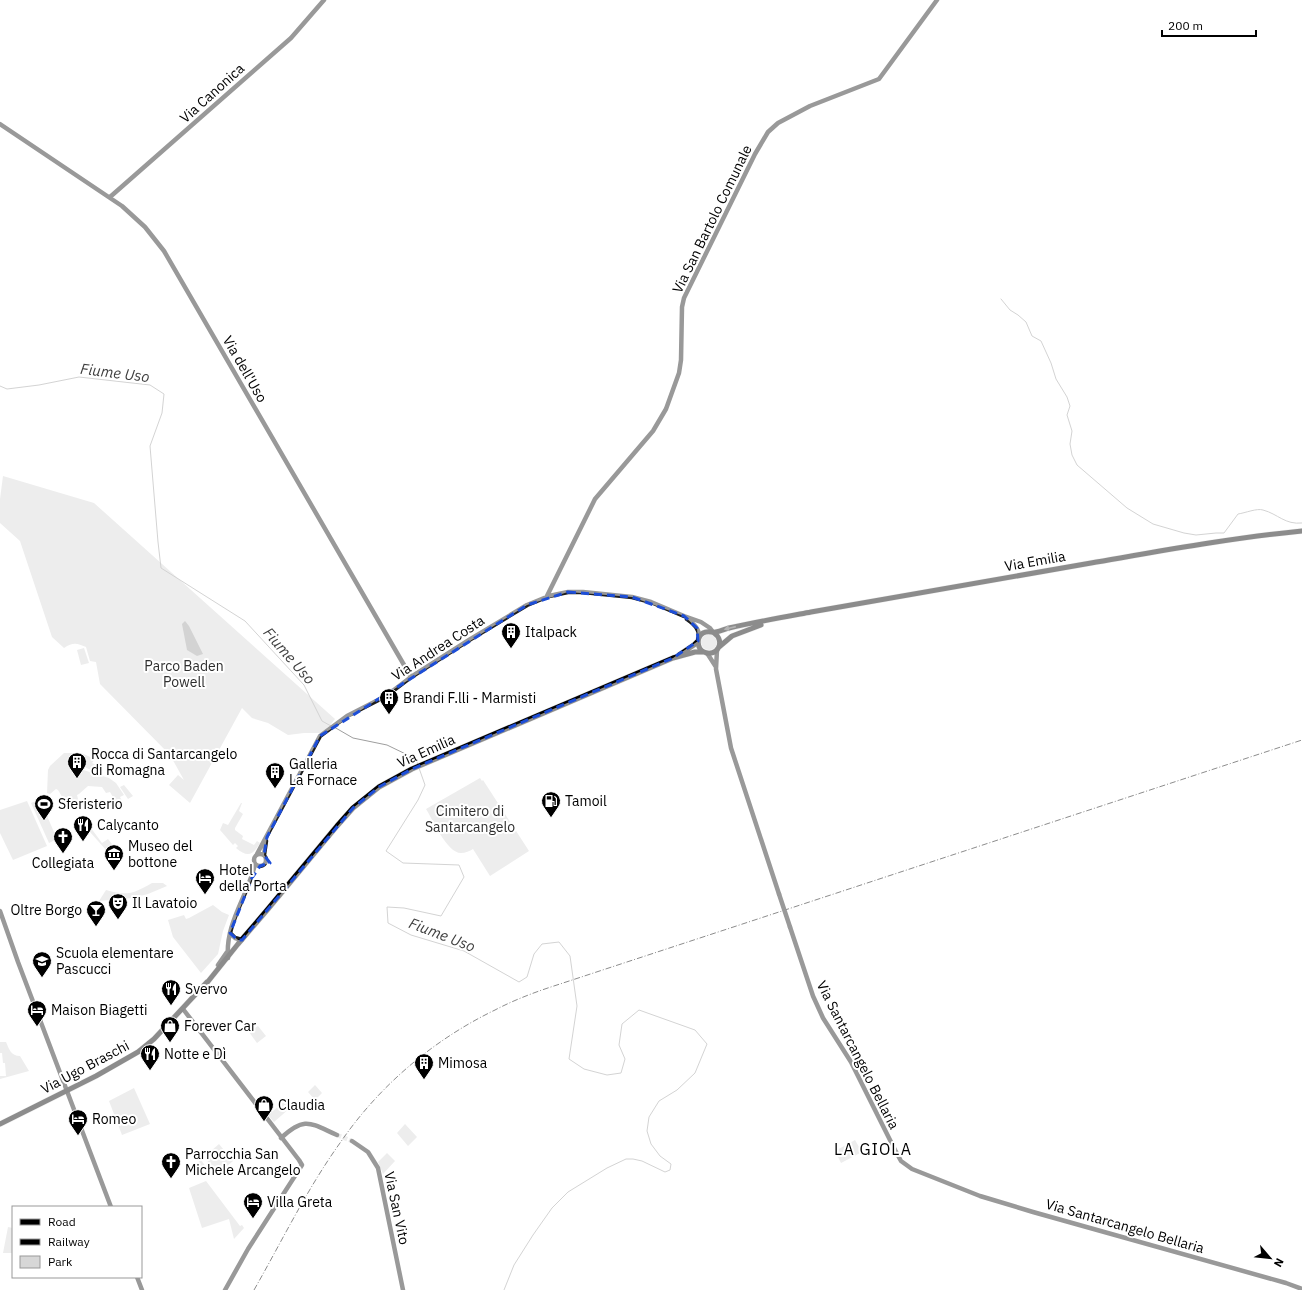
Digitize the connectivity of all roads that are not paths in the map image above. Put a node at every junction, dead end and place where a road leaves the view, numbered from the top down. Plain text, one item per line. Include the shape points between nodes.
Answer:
1 (324, 0) edge
2 (937, 0) edge
3 (0, 124) edge
4 (110, 197) junction
5 (1302, 531) edge
6 (547, 596) junction
7 (684, 616) junction
8 (774, 620) junction
9 (713, 632) junction
10 (699, 640) junction
11 (718, 649) junction
12 (706, 653) junction
13 (673, 658) junction
14 (716, 669) junction
15 (411, 677) junction
16 (267, 837) junction
17 (257, 854) junction
18 (264, 855) junction
19 (255, 864) junction
20 (260, 866) junction
21 (252, 878) junction
22 (0, 911) edge
23 (230, 933) junction
24 (242, 940) junction
25 (228, 956) junction
26 (206, 984) junction
27 (183, 1009) junction
28 (68, 1091) junction
29 (0, 1124) edge
30 (337, 1135) tunnel mouth
31 (280, 1136) junction
32 (352, 1141) tunnel mouth
33 (111, 1206) edge
34 (137, 1278) edge
35 (1302, 1289) edge
36 (142, 1290) edge
37 (225, 1290) edge
38 (403, 1290) edge

1 - 4 street, Via Canonica via 291,38
2 - 6 street, Via San Bartolo Comunale via 879,79 810,106 778,123 768,132 684,298 679,373 666,409 653,431 595,499
3 - 4 street, Via dell'Uso
4 - 15 street, Via dell'Uso via 145,227 166,253
5 - 8 main road, Via Emilia via 1183,547
6 - 7 street, Via Andrea Costa via 583,592 632,597
6 - 15 street, Via Andrea Costa via 527,605
7 - 9 street, Via Andrea Costa via 701,622
7 - 10 street, Via Andrea Costa via 698,628
8 -> 9 main road, Via Emilia
8 - 11 main road, Via Emilia via 732,636
9 - 10 main road, Via Emilia via 706,632
9 - 11 main road via 719,638
10 - 12 main road via 700,647
10 - 13 main road, Via Emilia
11 - 12 main road, Via Emilia
11 - 14 street, Via Santarcangelo Bellaria
12 - 13 main road, Via Emilia via 696,652
12 - 14 street, Via Santarcangelo Bellaria
13 - 24 main road, Via Emilia via 430,761 379,787 336,826
14 - 35 street, Via Santarcangelo Bellaria, bridge via 731,748 813,996 823,1018 852,1062 901,1161 912,1169 980,1196
15 - 16 street, Via Andrea Costa via 386,696 347,716 322,735 315,743
16 - 17 street, Via Andrea Costa
16 - 18 street, Via Andrea Costa
17 - 18 street
17 - 19 street via 254,858
18 - 20 street via 266,861
19 - 20 street
19 - 21 street
20 - 21 street
21 - 23 street
22 - 28 street
23 - 24 street
23 - 25 street
24 - 25 main road, Via Ugo Braschi
25 - 26 main road, Via Ugo Braschi
25 - 26 main road, Via Ugo Braschi
26 - 27 main road, Via Ugo Braschi
27 - 28 main road, Via Ugo Braschi via 138,1052
27 - 31 street
28 - 29 main road, Via Ugo Braschi
28 - 33 street
30 - 31 street via 310,1123 301,1124
31 - 37 street via 302,1166 248,1249
32 - 38 street, Via San Vito via 369,1153 378,1168
34 - 36 street

